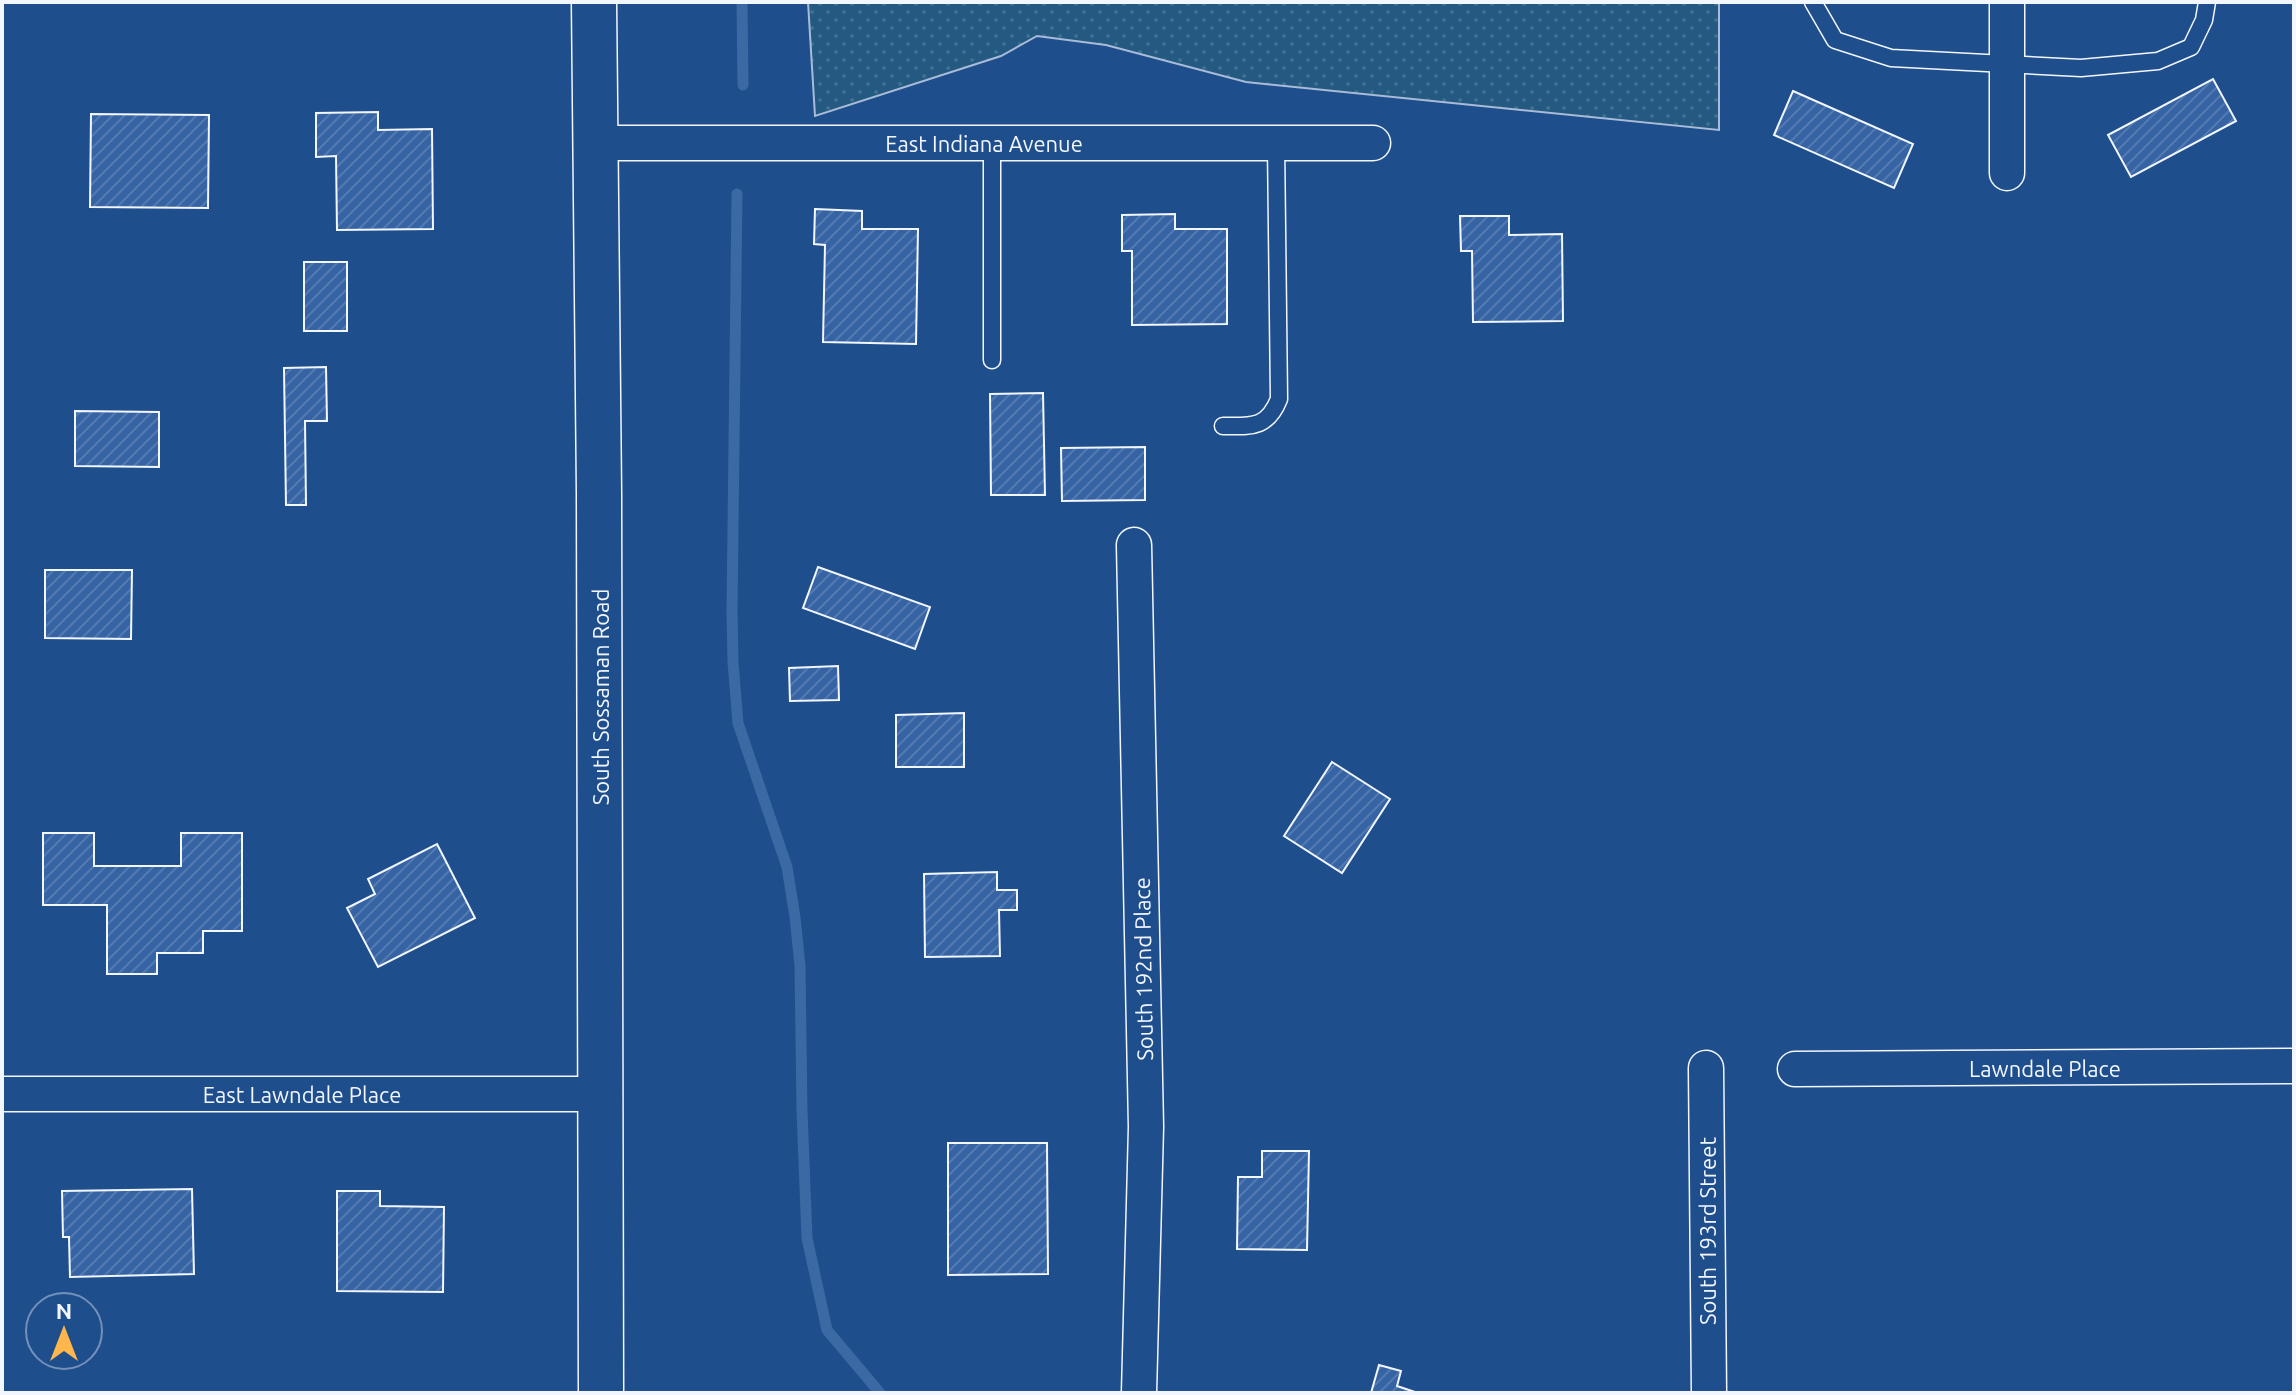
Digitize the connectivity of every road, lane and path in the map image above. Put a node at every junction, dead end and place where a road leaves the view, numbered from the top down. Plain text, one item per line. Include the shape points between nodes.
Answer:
1 (594, 2) edge
2 (1813, 2) edge
3 (2007, 2) edge
4 (2207, 2) edge
5 (2007, 65) junction
6 (595, 143) junction
7 (992, 143) junction
8 (1276, 143) junction
9 (1373, 143) dead end
10 (2007, 173) dead end
11 (992, 360) dead end
12 (1223, 426) dead end
13 (1134, 545) dead end
14 (2294, 1066) edge
15 (1706, 1068) dead end
16 (1795, 1069) dead end
17 (2, 1094) edge
18 (601, 1094) junction
19 (601, 1393) edge
20 (1139, 1393) edge
21 (1709, 1393) edge

1 - 6 main road, South Sossaman Road
2 - 5 lane via 1835,40 1891,58
3 - 5 street
4 - 5 lane via 2191,47 2158,61 2081,68
5 - 10 street
6 - 7 street, East Indiana Avenue
6 - 18 main road, South Sossaman Road
7 - 8 street, East Indiana Avenue
7 - 11 lane
8 - 9 street, East Indiana Avenue
8 - 12 lane via 1279,399 1273,414 1255,426
13 - 20 street, South 192nd Place via 1146,1127
14 - 16 street, Lawndale Place
15 - 21 street, South 193rd Street
17 - 18 street, East Lawndale Place
18 - 19 main road, South Sossaman Road

